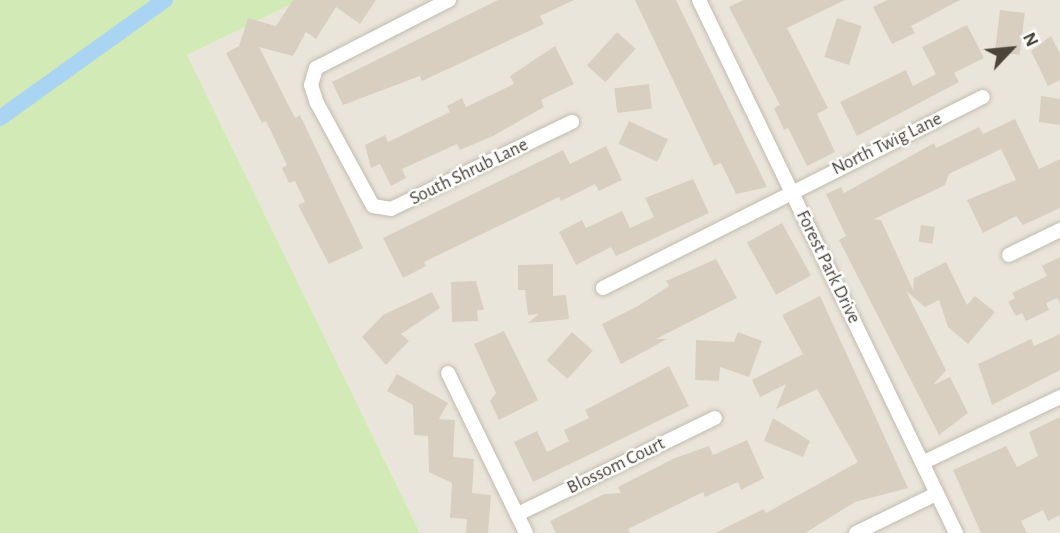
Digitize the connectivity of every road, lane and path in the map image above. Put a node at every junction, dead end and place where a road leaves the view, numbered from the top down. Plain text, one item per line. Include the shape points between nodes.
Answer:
1 (449, 0) edge
2 (699, 0) edge
3 (983, 97) dead end
4 (572, 122) dead end
5 (791, 191) junction
6 (1060, 230) edge
7 (1009, 256) dead end
8 (603, 288) dead end
9 (448, 373) dead end
10 (1060, 397) edge
11 (715, 418) dead end
12 (924, 463) junction
13 (936, 494) junction
14 (518, 514) junction
15 (526, 533) edge
16 (856, 533) edge
17 (956, 533) edge

1 - 4 street, South Shrub Lane via 316,68 311,85 317,103 373,206 391,209
2 - 5 street, Forest Park Drive
3 - 5 street, North Twig Lane
5 - 8 street, North Twig Lane via 741,222
5 - 12 street, Forest Park Drive
6 - 7 street
9 - 14 street
10 - 12 street
11 - 14 street, Blossom Court
12 - 13 street, Forest Park Drive
13 - 16 street
13 - 17 street, Forest Park Drive
14 - 15 street

